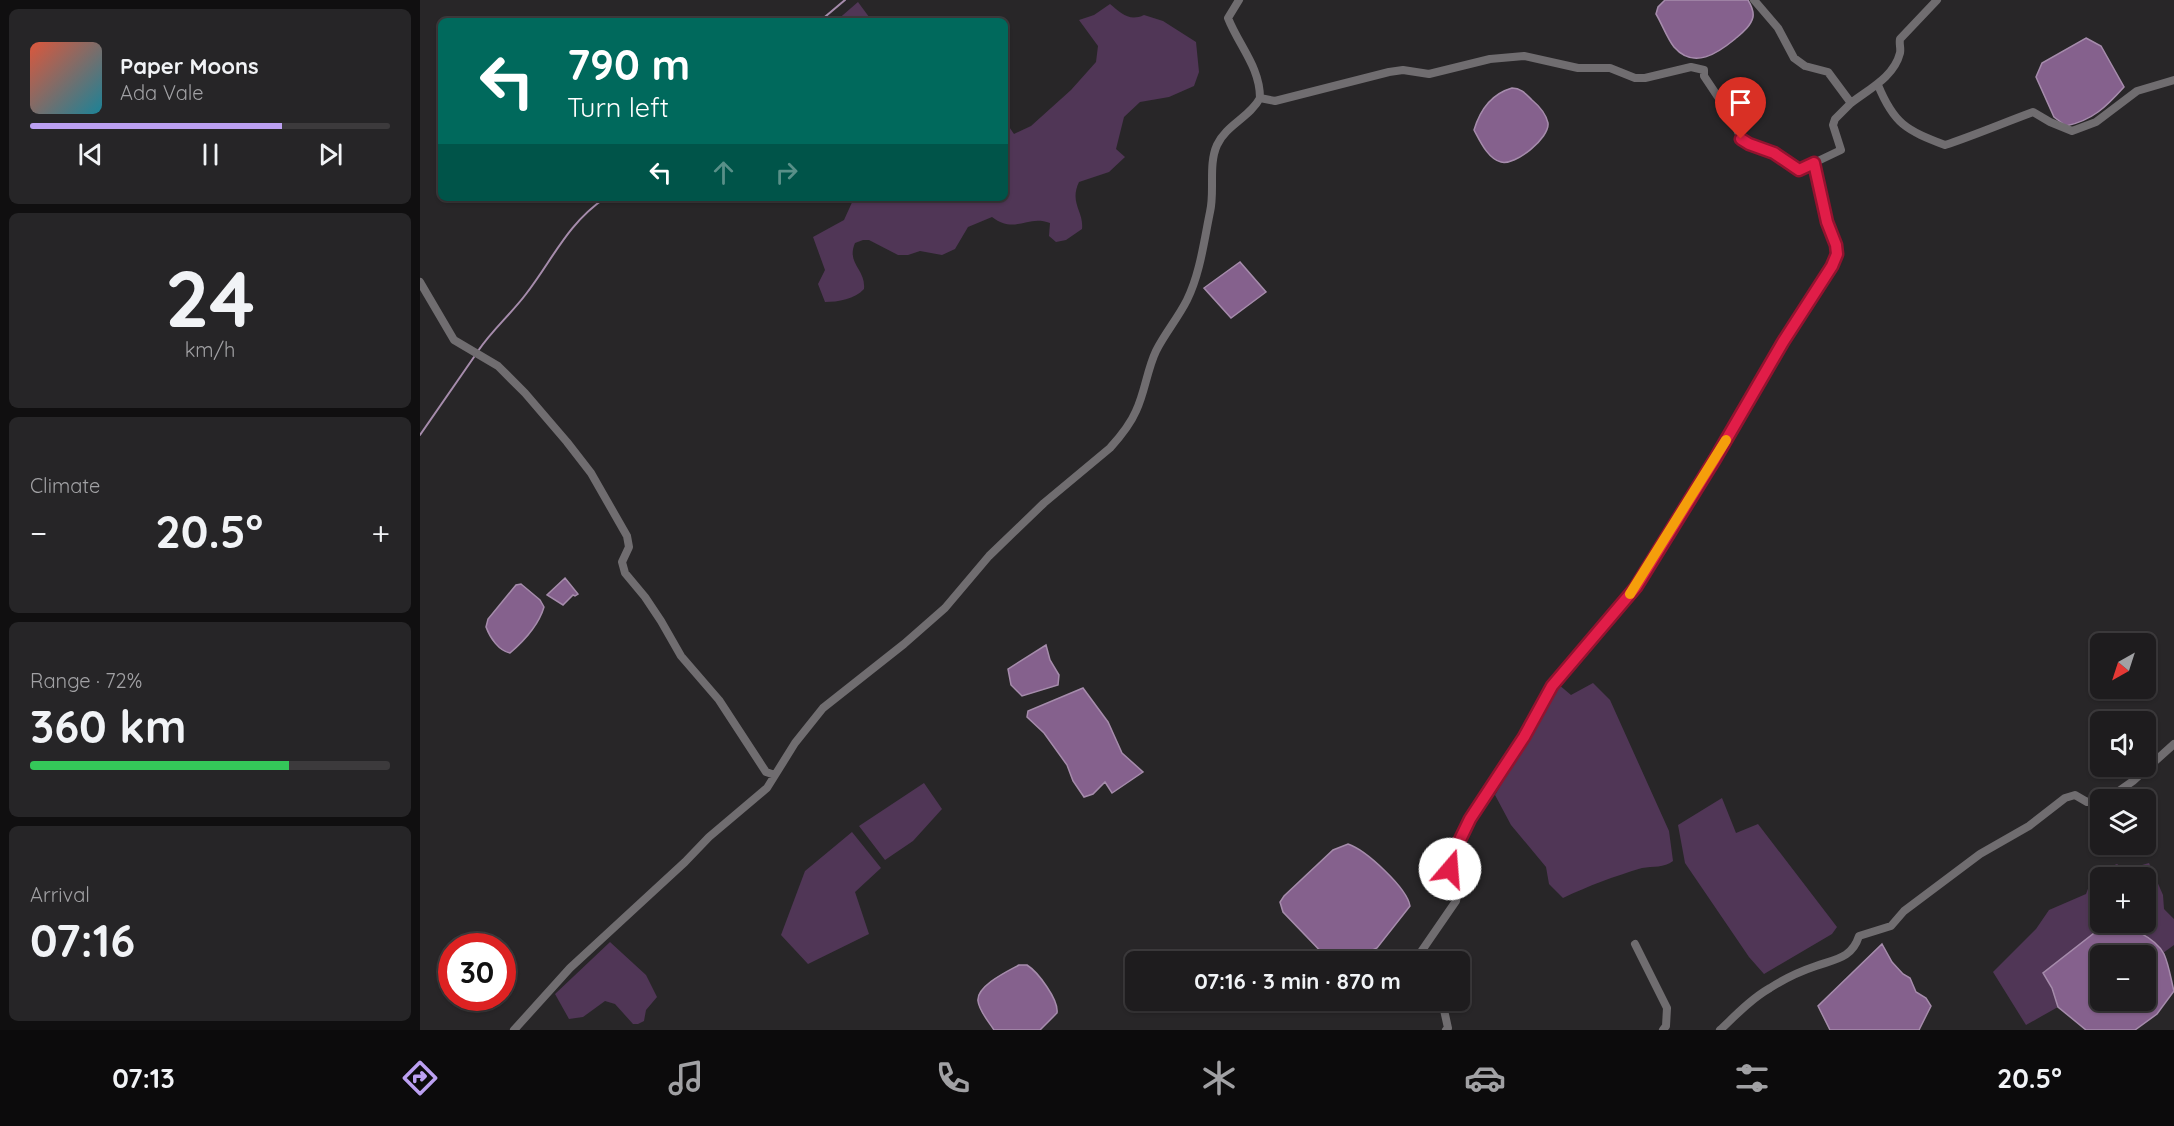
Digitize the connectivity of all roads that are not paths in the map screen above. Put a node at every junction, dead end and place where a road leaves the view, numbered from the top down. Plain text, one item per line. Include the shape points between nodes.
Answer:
1 (1239, 0) edge
2 (1754, 0) edge
3 (1937, 0) edge
4 (2174, 80) edge
5 (1878, 85) junction
6 (1260, 98) junction
7 (1851, 104) junction
8 (1814, 163) junction
9 (420, 282) edge
10 (2174, 744) edge
11 (775, 775) junction
12 (2121, 789) edge
13 (2090, 802) edge
14 (1635, 944) dead end
15 (1422, 951) edge
16 (1444, 1011) edge
17 (514, 1030) edge
18 (1446, 1030) edge
19 (1664, 1030) edge
20 (1720, 1030) edge

1 - 6 street via 1228,18 1258,75
2 - 7 street via 1778,28 1794,58 1805,66 1828,72
3 - 5 street via 1900,39 1901,51
4 - 5 street via 2137,91 2096,122 2072,130 2033,112 1945,145 1895,118
5 - 7 street
6 - 8 street via 1275,101 1389,72 1429,74 1490,59 1524,56 1578,68 1610,68 1635,78 1691,67 1704,70 1741,139 1774,153 1799,170
6 - 11 street via 1217,145 1211,209 1193,284 1155,353 1136,411 1120,438 1044,503 945,608 823,708
7 - 8 street via 1833,125 1841,150
8 - 15 street via 1836,245 1832,266 1636,587 1557,680 1470,819 1450,869 1456,901
9 - 11 street via 454,340 511,378 591,473 627,536 629,547 622,562 625,573 681,656 726,709 766,772
10 - 12 street
11 - 17 street via 767,788 570,968
13 - 20 street via 2075,795 2065,798 2029,826 1980,854 1890,926 1859,936 1856,946 1839,960 1816,966 1770,988
14 - 19 street via 1667,1008
16 - 18 street

